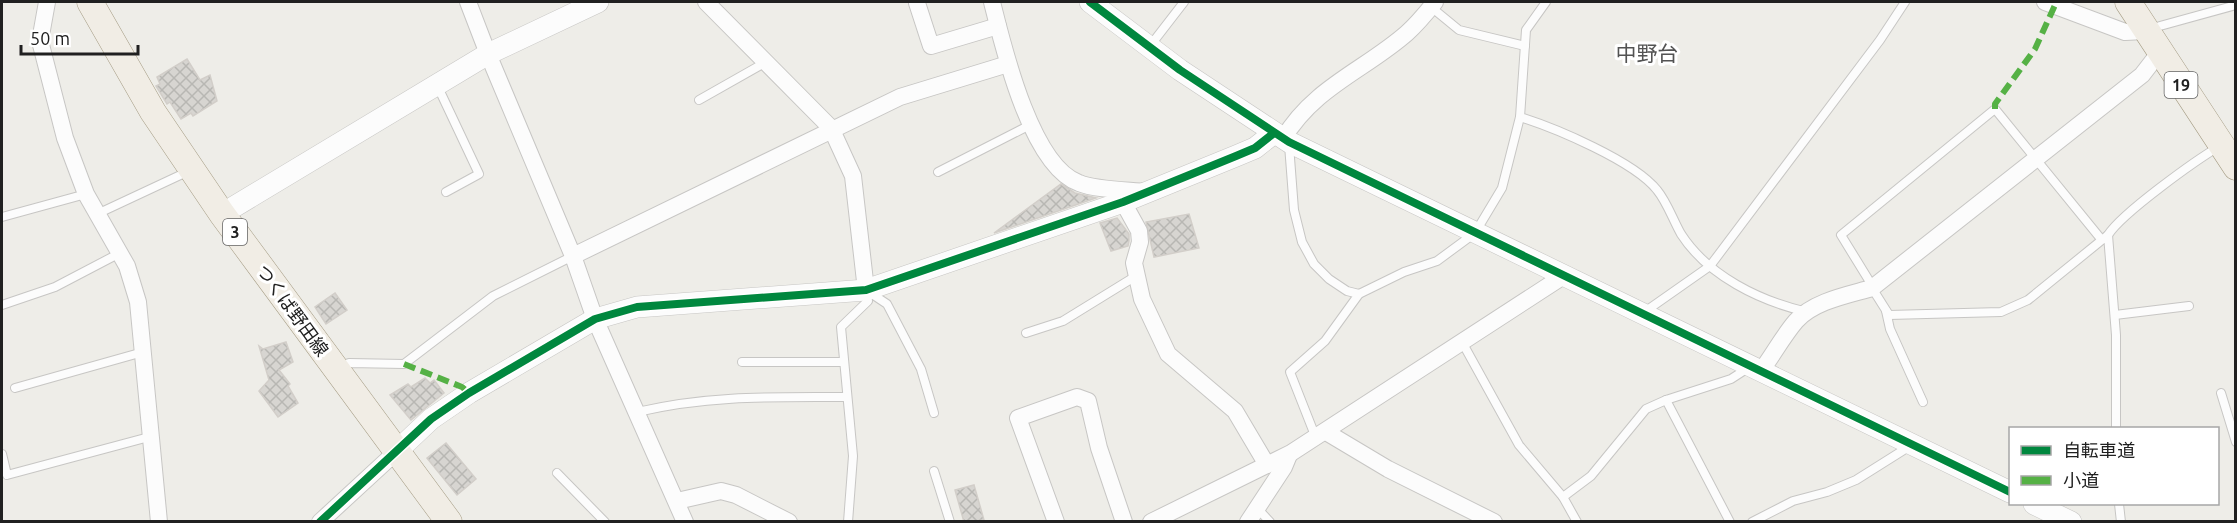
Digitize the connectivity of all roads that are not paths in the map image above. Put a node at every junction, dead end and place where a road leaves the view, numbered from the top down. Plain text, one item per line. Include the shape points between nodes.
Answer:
1 (47, 2) edge
2 (90, 2) edge
3 (468, 2) edge
4 (598, 2) edge
5 (706, 2) edge
6 (992, 2) edge
7 (1090, 2) edge
8 (1184, 2) edge
9 (1546, 2) edge
10 (1905, 2) edge
11 (2045, 2) edge
12 (2128, 2) edge
13 (917, 3) edge
14 (1433, 4) edge
15 (2235, 5) edge
16 (998, 26) junction
17 (2145, 31) junction
18 (1525, 46) junction
19 (1149, 47) junction
20 (2159, 53) junction
21 (488, 54) junction
22 (766, 62) junction
23 (1008, 64) junction
24 (437, 84) junction
25 (699, 100) dead end
26 (1520, 117) junction
27 (1030, 125) junction
28 (831, 128) junction
29 (1282, 138) junction
30 (2221, 146) junction
31 (2035, 156) junction
32 (2235, 167) edge
33 (192, 170) junction
34 (938, 172) dead end
35 (446, 192) dead end
36 (1147, 192) junction
37 (86, 194) junction
38 (1122, 202) junction
39 (97, 214) junction
40 (222, 214) junction
41 (2, 217) edge
42 (1475, 233) junction
43 (2104, 237) junction
44 (120, 254) junction
45 (573, 256) junction
46 (1710, 266) junction
47 (1565, 275) junction
48 (1136, 276) junction
49 (1873, 288) junction
50 (866, 290) junction
51 (1359, 294) junction
52 (2, 305) edge
53 (2189, 306) dead end
54 (1886, 311) junction
55 (1808, 312) junction
56 (1643, 314) junction
57 (2115, 315) junction
58 (595, 319) junction
59 (1026, 333) dead end
60 (1462, 342) junction
61 (144, 352) junction
62 (843, 362) junction
63 (742, 363) dead end
64 (335, 367) junction
65 (1756, 368) junction
66 (15, 388) dead end
67 (2221, 393) dead end
68 (847, 397) junction
69 (1666, 400) junction
70 (1923, 402) dead end
71 (637, 412) junction
72 (934, 413) dead end
73 (2116, 427) edge
74 (1321, 435) junction
75 (149, 437) junction
76 (2235, 442) edge
77 (1912, 445) junction
78 (396, 452) junction
79 (2, 454) edge
80 (1288, 455) junction
81 (1267, 465) junction
82 (934, 471) dead end
83 (557, 472) dead end
84 (2009, 492) edge
85 (1563, 497) junction
86 (677, 501) junction
87 (2036, 505) edge
88 (2119, 505) edge
89 (1253, 515) edge
90 (684, 521) edge
91 (159, 522) edge
92 (320, 522) edge
93 (449, 522) edge
94 (605, 522) edge
95 (789, 522) edge
96 (848, 522) edge
97 (950, 522) edge
98 (1056, 522) edge
99 (1124, 522) edge
100 (1151, 522) edge
101 (1270, 522) edge
102 (1494, 522) edge
103 (1577, 522) edge
104 (1730, 522) edge
105 (1752, 522) edge
106 (2071, 522) edge
107 (2121, 522) edge

1 - 37 street via 40,41 65,138
2 - 33 main road, つくば野田線 / 3 via 153,112
3 - 21 street
4 - 21 street
5 - 22 street
6 - 16 street
7 - 19 street
8 - 19 lane
9 - 18 lane via 1526,30
10 - 46 lane
11 - 17 street via 2125,32
12 - 17 main road, 19
13 - 16 street via 931,46
14 - 18 lane via 1459,30
14 - 29 street via 1408,33 1328,87
15 - 17 lane
16 - 23 street
17 - 20 main road, 19
18 - 26 lane
19 - 29 street
20 - 30 main road, 19
20 - 31 street via 2142,75
21 - 24 street
21 - 45 street
22 - 25 lane
22 - 28 street
23 - 27 street
23 - 28 street via 900,97
24 - 35 lane via 479,174
24 - 40 street
26 - 42 lane via 1507,174
26 - 46 lane via 1617,159 1656,189 1682,236
27 - 34 lane
27 - 36 street via 1065,174 1079,183
28 - 45 street
28 - 50 street via 853,176
29 - 36 street
29 - 42 street
29 - 51 lane via 1302,242 1314,264 1329,279
30 - 32 main road, 19
30 - 43 lane via 2139,205
31 - 43 lane
31 - 49 street
31 - 49 lane via 1995,109 1841,235
33 - 39 lane
33 - 40 main road, つくば野田線 / 3
36 - 38 street
37 - 39 street
37 - 41 lane
38 - 48 street via 1139,231
38 - 50 street
39 - 44 street
40 - 64 main road, つくば野田線 / 3
42 - 47 street
42 - 51 lane via 1437,261
43 - 54 lane via 2028,300 2001,312 1889,315
43 - 57 lane
44 - 52 lane via 55,288
44 - 61 street via 138,303
45 - 58 street
45 - 64 lane via 493,296 404,364 350,363
46 - 55 lane via 1744,289
46 - 56 lane
47 - 56 street
47 - 60 street
48 - 59 lane via 1063,321
48 - 81 street via 1142,299 1168,354 1235,411
49 - 54 lane
49 - 55 street
50 - 58 street via 637,307
50 - 62 lane via 867,301 841,327
50 - 72 lane via 887,304 921,369
51 - 74 lane via 1325,341 1290,372
53 - 57 lane
54 - 70 lane via 1890,329
55 - 65 street
56 - 65 street
57 - 73 lane
58 - 71 street
58 - 78 street via 469,393 431,419
60 - 74 street
60 - 85 lane via 1519,445
61 - 66 lane
61 - 75 street
62 - 63 lane
62 - 68 lane
64 - 78 main road, つくば野田線 / 3
65 - 69 lane
65 - 77 street
67 - 76 lane
68 - 71 lane via 737,397 683,401
68 - 96 lane via 853,456
69 - 85 lane via 1646,409 1591,476
69 - 104 lane
71 - 86 street
74 - 80 street
74 - 102 street
75 - 79 lane via 7,475
75 - 91 street
77 - 84 street
77 - 105 lane via 1856,480 1793,501
78 - 92 street
78 - 93 main road, つくば野田線 / 3
80 - 81 street
80 - 89 street
81 - 100 street
82 - 97 lane
83 - 94 lane
85 - 103 lane
86 - 90 street
86 - 95 street via 721,491
87 - 106 street
88 - 107 lane
89 - 101 lane
98 - 99 street via 1018,418 1077,397 1088,401

